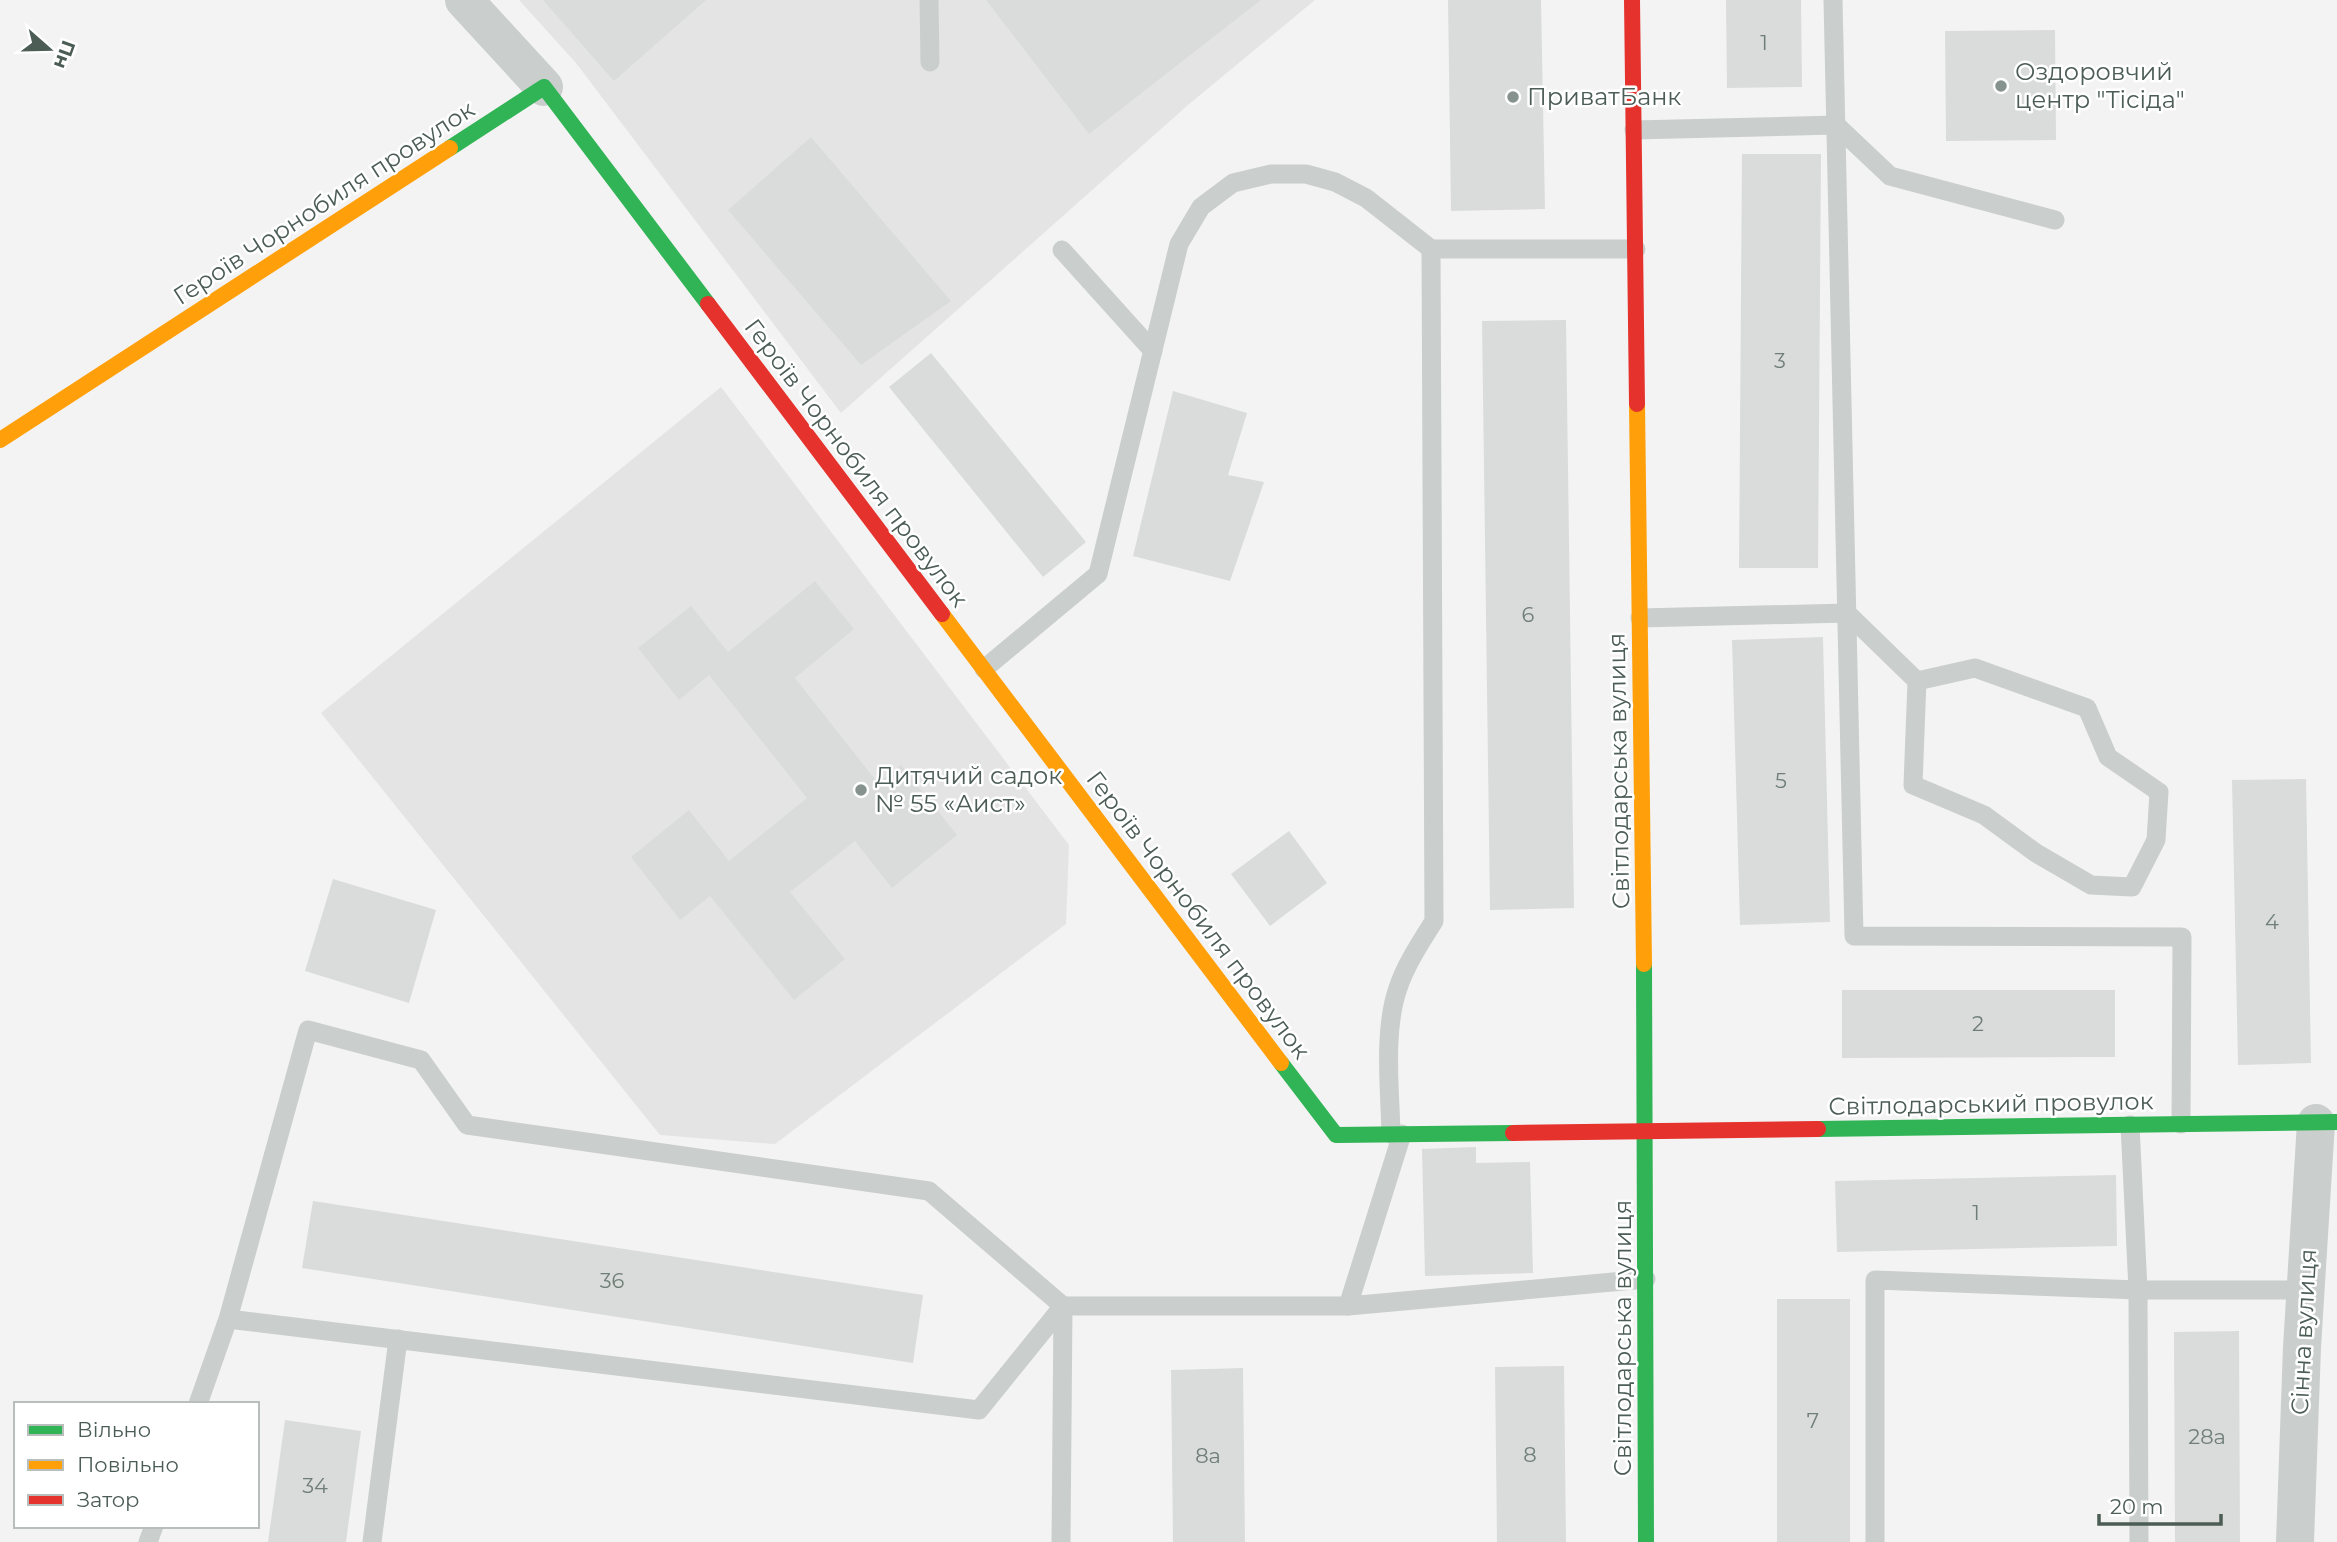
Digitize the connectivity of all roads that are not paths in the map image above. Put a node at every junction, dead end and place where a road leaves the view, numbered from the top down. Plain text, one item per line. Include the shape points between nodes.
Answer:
1 (464, 0) edge
2 (929, 0) edge
3 (1632, 0) edge
4 (1833, 0) edge
5 (930, 62) dead end
6 (544, 87) junction
7 (1836, 125) junction
8 (1634, 130) junction
9 (2055, 220) dead end
10 (1636, 248) junction
11 (1432, 249) junction
12 (1062, 250) dead end
13 (1153, 351) junction
14 (0, 440) edge
15 (1847, 613) junction
16 (1640, 618) junction
17 (984, 669) junction
18 (1917, 681) junction
19 (2327, 1122) edge
20 (2181, 1124) junction
21 (2130, 1125) junction
22 (1646, 1132) junction
23 (1396, 1134) junction
24 (1646, 1279) junction
25 (2138, 1290) junction
26 (2306, 1290) junction
27 (1063, 1306) junction
28 (1349, 1306) junction
29 (228, 1319) junction
30 (398, 1339) junction
31 (199, 1402) edge
32 (372, 1542) edge
33 (1061, 1542) edge
34 (1646, 1542) edge
35 (1875, 1542) edge
36 (2139, 1542) edge
37 (2295, 1542) edge

1 - 6 street
2 - 5 lane
3 - 8 street, Світлодарська вулиця
4 - 7 lane
6 - 14 street, Героїв Чорнобиля провулок
6 - 17 street, Героїв Чорнобиля провулок
7 - 8 lane
7 - 9 lane via 1890,176
7 - 15 lane
8 - 10 street, Світлодарська вулиця
10 - 11 lane
10 - 16 street, Світлодарська вулиця
11 - 13 lane via 1366,198 1335,182 1306,174 1271,174 1233,183 1201,207 1179,244
11 - 23 lane via 1434,921 1397,989 1390,1029
12 - 13 lane
13 - 17 lane via 1098,574
15 - 16 lane
15 - 18 lane
15 - 20 lane via 1854,936 2182,937
16 - 22 street, Світлодарська вулиця
17 - 23 street, Героїв Чорнобиля провулок via 1336,1135
18 - 18 lane via 1913,785 1984,815 2091,885 2132,887 2156,840 2159,792 2108,757 2087,708 1975,667
19 - 20 street, Світлодарський провулок
19 - 26 street, Сінна вулиця
20 - 21 street, Світлодарський провулок
21 - 22 street, Світлодарський провулок
21 - 25 lane
22 - 23 street, Героїв Чорнобиля провулок
22 - 24 street, Світлодарська вулиця
23 - 28 lane
24 - 28 lane
24 - 34 street, Світлодарська вулиця
25 - 26 lane
25 - 35 lane via 1875,1280
25 - 36 lane
26 - 37 street, Сінна вулиця
27 - 28 lane
27 - 29 lane via 929,1191 467,1125 421,1060 307,1030
27 - 30 lane via 979,1410
27 - 33 lane
29 - 30 lane
29 - 31 lane
30 - 32 lane

